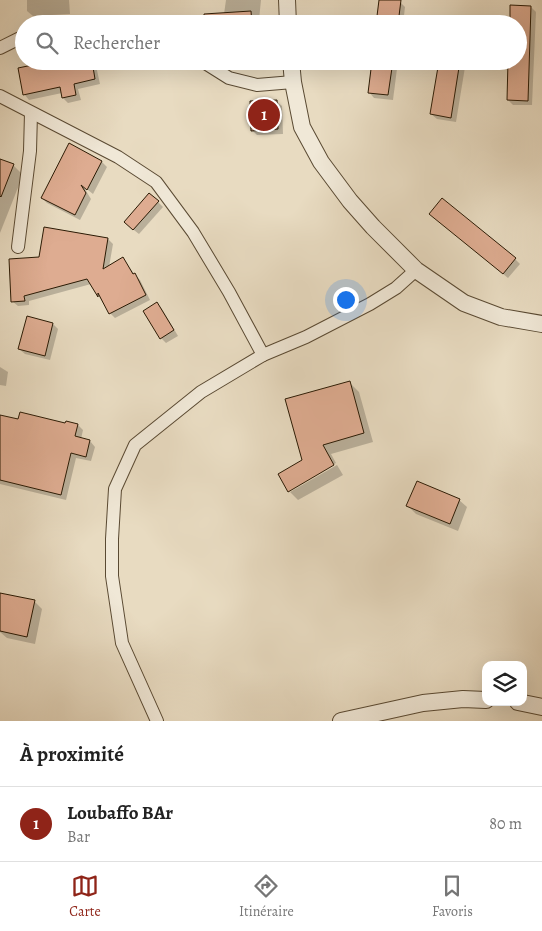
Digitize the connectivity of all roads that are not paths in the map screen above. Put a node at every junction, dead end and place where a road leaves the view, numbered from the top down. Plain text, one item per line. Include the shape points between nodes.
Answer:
1 (287, 0) edge
2 (288, 15) edge
3 (15, 40) edge
4 (0, 48) edge
5 (216, 70) edge
6 (291, 70) edge
7 (292, 82) junction
8 (0, 96) edge
9 (31, 113) junction
10 (18, 246) dead end
11 (416, 270) junction
12 (542, 324) edge
13 (263, 355) junction
14 (482, 700) edge
15 (527, 704) edge
16 (542, 707) edge
17 (157, 721) edge
18 (341, 721) edge

1 - 2 street
3 - 4 street
5 - 7 street via 229,78 257,85
6 - 7 street
7 - 11 street via 302,127 321,162 350,201
8 - 9 street
9 - 10 street via 30,151
9 - 13 street via 118,157 156,182 193,232
11 - 12 street via 464,303 500,317
11 - 13 street via 396,288 370,304 306,338
13 - 17 street via 201,392 135,445 115,489 112,576 122,643
14 - 18 street via 423,703
15 - 16 street

